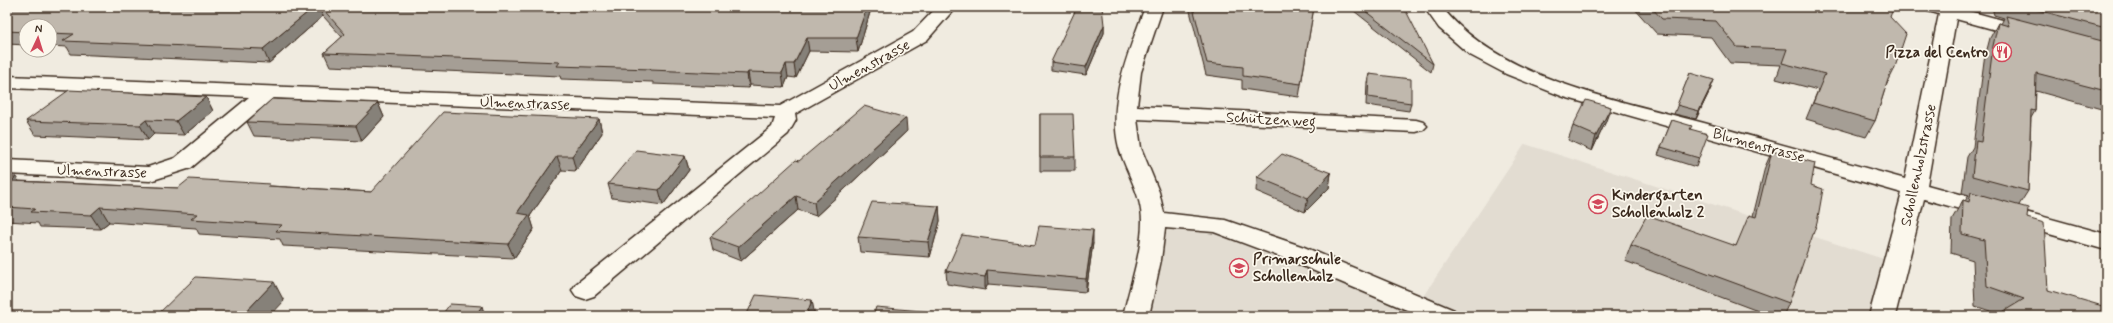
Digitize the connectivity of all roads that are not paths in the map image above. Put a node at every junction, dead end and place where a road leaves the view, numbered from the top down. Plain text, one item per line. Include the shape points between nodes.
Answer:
1 (947, 7) edge
2 (1154, 7) edge
3 (1433, 7) edge
4 (1941, 10) edge
5 (2038, 35) edge
6 (7, 82) edge
7 (267, 93) junction
8 (784, 112) junction
9 (1126, 112) junction
10 (1416, 126) dead end
11 (7, 167) edge
12 (1915, 188) junction
13 (1154, 220) junction
14 (2106, 242) edge
15 (585, 290) dead end
16 (1136, 316) edge
17 (1446, 316) edge
18 (1882, 316) edge

1 - 8 street, Ulmenstrasse via 920,36
2 - 9 street via 1131,72
3 - 12 street, Blumenstrasse via 1450,30 1474,50 1513,70 1571,93
4 - 5 street
4 - 12 street, Schollenholzstrasse
6 - 7 street, Ulmenstrasse
7 - 8 street, Ulmenstrasse
7 - 11 street, Ulmenstrasse via 183,163 150,174
8 - 15 street via 786,120 781,130
9 - 10 street, Schützenweg
9 - 13 street via 1130,148 1148,192
12 - 14 street, Blumenstrasse
12 - 18 street, Schollenholzstrasse
13 - 16 street via 1149,260
13 - 17 street via 1217,225 1295,252

